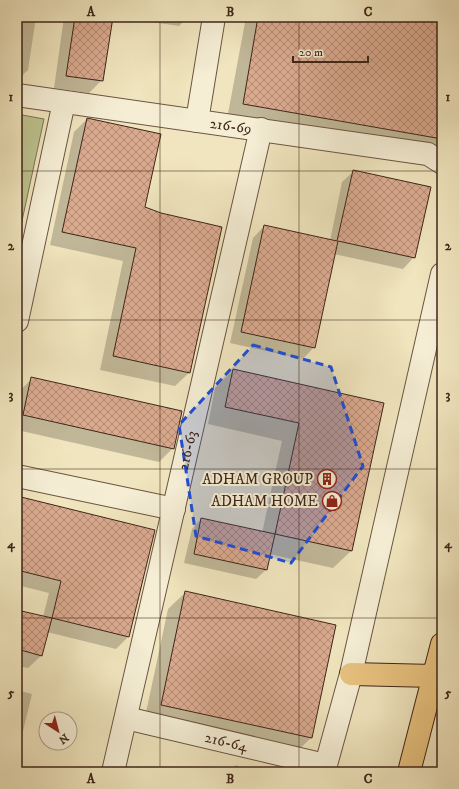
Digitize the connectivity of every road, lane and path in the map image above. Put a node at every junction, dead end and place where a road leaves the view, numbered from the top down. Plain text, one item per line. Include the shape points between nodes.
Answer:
1 (214, 17) edge
2 (17, 95) edge
3 (64, 102) junction
4 (197, 120) junction
5 (260, 129) junction
6 (442, 163) edge
7 (442, 274) edge
8 (17, 321) edge
9 (17, 476) edge
10 (174, 509) junction
11 (442, 644) edge
12 (351, 674) junction
13 (434, 676) junction
14 (126, 718) junction
15 (325, 769) edge
16 (113, 772) edge
17 (409, 772) edge

1 - 4 street
2 - 3 street, 216-69
3 - 4 street, 216-69
3 - 8 street
4 - 5 street, 216-69
5 - 6 street, 216-69 via 428,154
5 - 10 street, 216-63
7 - 12 street
9 - 10 street
10 - 14 street, 216-63
11 - 13 highway
12 - 13 highway
12 - 15 street
13 - 17 highway
14 - 15 street, 216-64
14 - 16 street, 216-63

